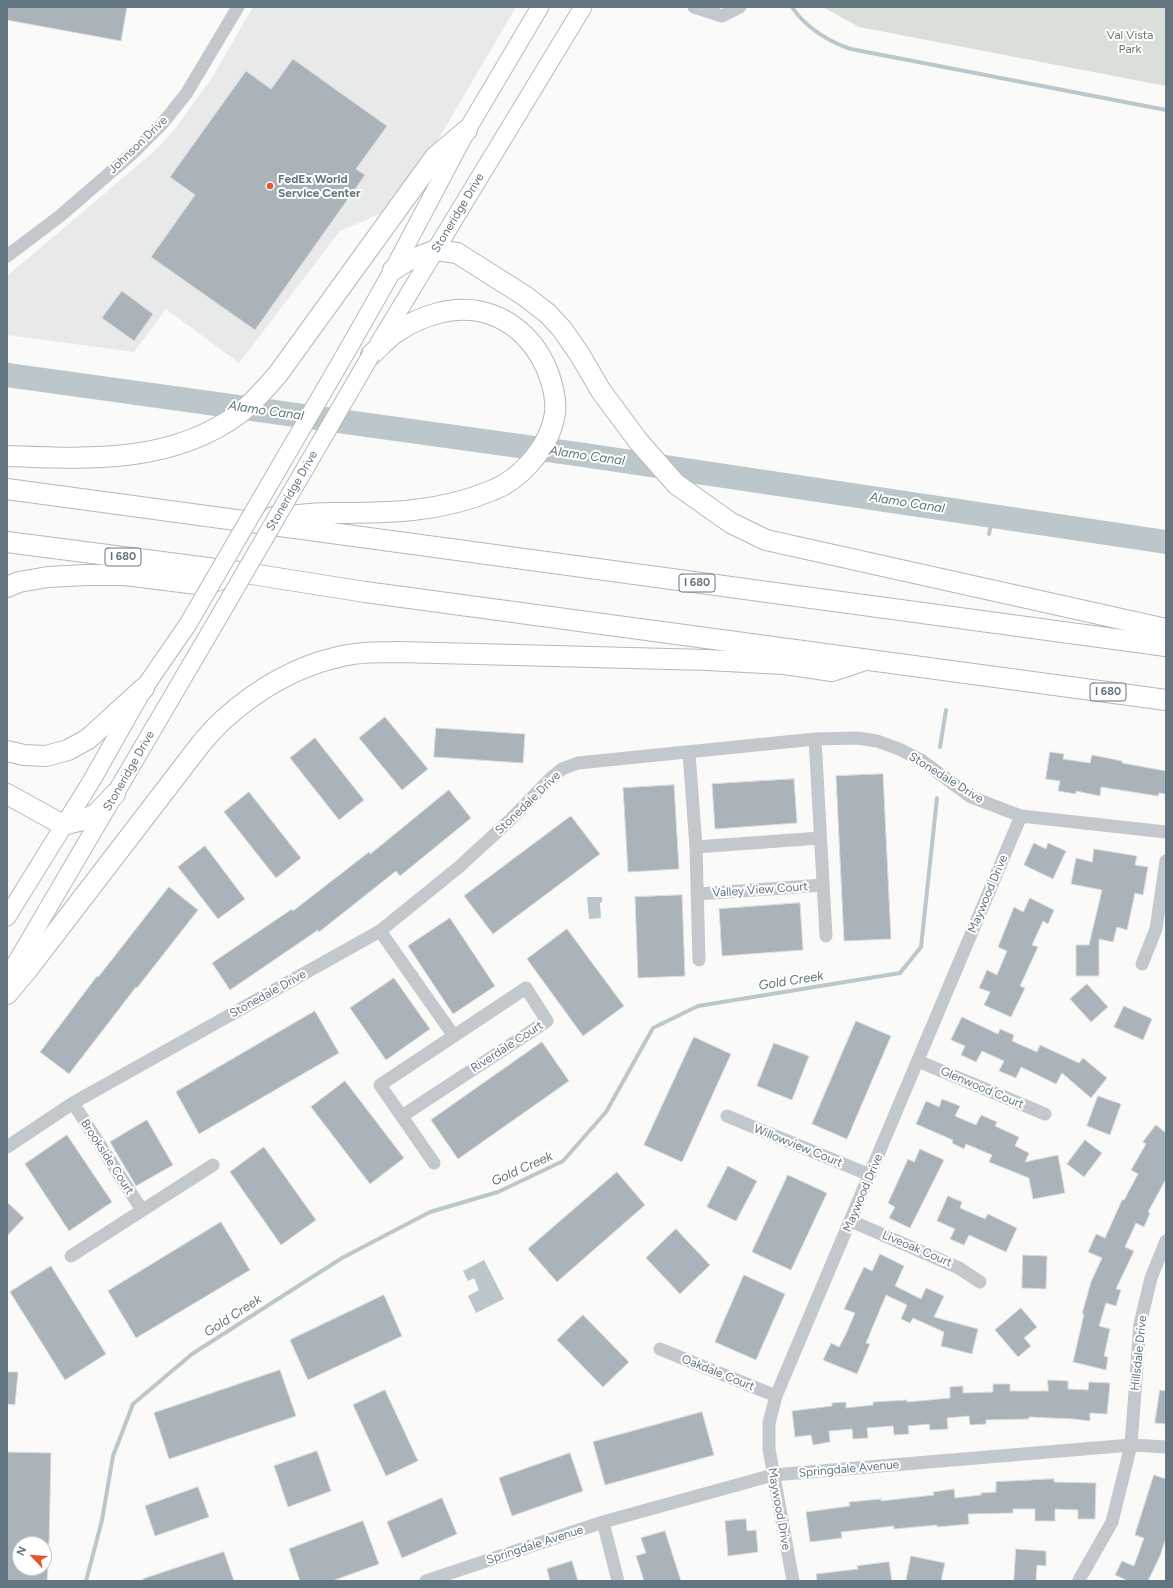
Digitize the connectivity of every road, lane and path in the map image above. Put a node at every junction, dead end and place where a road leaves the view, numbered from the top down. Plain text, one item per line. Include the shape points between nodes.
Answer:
1 (238, 7) edge
2 (540, 7) edge
3 (583, 7) edge
4 (694, 7) edge
5 (740, 7) edge
6 (467, 130) junction
7 (436, 250) junction
8 (7, 256) edge
9 (393, 270) junction
10 (371, 355) junction
11 (7, 456) edge
12 (7, 489) edge
13 (228, 520) junction
14 (7, 542) edge
15 (239, 572) junction
16 (7, 586) edge
17 (1166, 629) edge
18 (1166, 646) edge
19 (867, 660) junction
20 (144, 688) junction
21 (1166, 700) edge
22 (815, 739) junction
23 (7, 751) edge
24 (689, 753) junction
25 (7, 794) edge
26 (115, 794) junction
27 (1021, 816) junction
28 (63, 825) junction
29 (1166, 832) edge
30 (820, 838) junction
31 (696, 847) junction
32 (1166, 861) edge
33 (823, 885) junction
34 (698, 894) junction
35 (7, 917) edge
36 (380, 931) junction
37 (826, 936) dead end
38 (699, 960) dead end
39 (1142, 964) dead end
40 (7, 978) edge
41 (7, 994) edge
42 (454, 1036) junction
43 (918, 1061) junction
44 (72, 1103) junction
45 (1045, 1114) dead end
46 (402, 1116) junction
47 (726, 1116) dead end
48 (7, 1147) edge
49 (434, 1163) dead end
50 (213, 1165) dead end
51 (870, 1175) junction
52 (142, 1210) junction
53 (851, 1221) junction
54 (1166, 1241) edge
55 (71, 1256) dead end
56 (980, 1282) dead end
57 (660, 1349) dead end
58 (776, 1396) junction
59 (1131, 1445) junction
60 (1166, 1447) edge
61 (772, 1475) junction
62 (603, 1522) junction
63 (456, 1576) edge
64 (1079, 1580) edge
65 (426, 1581) edge
66 (618, 1581) edge
67 (792, 1581) edge

1 - 8 street, Johnson Drive via 186,94 162,124 134,152 60,216
2 - 6 main road, Stoneridge Drive
3 - 7 main road, Stoneridge Drive
4 - 5 street via 722,16
6 - 9 main road, Stoneridge Drive
6 - 11 highway via 435,157 307,334 261,394 240,413 216,428 168,449 81,458
7 - 9 highway via 407,261
7 - 10 main road, Stoneridge Drive
7 - 17 highway via 457,253 547,313 562,329 601,391 639,442 676,484 731,523 766,540
9 - 20 main road, Stoneridge Drive, bridge via 188,624
10 - 13 highway via 397,331 437,313 479,311 499,318 518,330 535,347 547,368 554,391 555,413 550,433 538,454 521,473 494,490 461,502 401,512 328,513
10 - 26 main road, Stoneridge Drive, bridge
12 - 13 highway, I 680
13 - 18 highway, I 680
14 - 15 highway, I 680
15 - 16 highway via 205,584 125,575 86,575 48,577
15 - 19 highway, I 680 via 364,592
19 - 21 highway, I 680
19 - 41 highway via 832,671 784,664 707,660 399,652 338,657 308,667 278,680 223,720 200,745
20 - 23 highway via 88,739 68,750 46,756
20 - 28 main road, Stoneridge Drive via 92,780
22 - 24 street, Stonedale Drive
22 - 27 street, Stonedale Drive via 857,738 877,741 899,749 921,760 971,797
22 - 30 street, Valley View Court
24 - 31 street, Valley View Court
24 - 36 street, Stonedale Drive via 578,764 562,770 459,867
25 - 28 highway
26 - 28 highway via 98,813
26 - 40 main road, Stoneridge Drive
27 - 29 street, Stonedale Drive
27 - 43 street, Maywood Drive
28 - 35 main road, Stoneridge Drive
30 - 31 street
30 - 33 street, Valley View Court
31 - 34 street, Valley View Court
32 - 39 street via 1156,929
33 - 34 street, Valley View Court
33 - 37 street, Valley View Court
34 - 38 street, Valley View Court
36 - 42 street
36 - 44 street, Stonedale Drive
42 - 46 street, Riverdale Court via 380,1085
42 - 46 street, Riverdale Court via 526,988 548,1021
43 - 45 street, Glenwood Court
43 - 51 street, Maywood Drive
44 - 48 street, Stonedale Drive
44 - 52 street, Brookside Court
46 - 49 street, Riverdale Court
47 - 51 street, Willowview Court
50 - 52 street
51 - 53 street, Maywood Drive
52 - 55 street
53 - 56 street, Liveoak Court via 959,1268
53 - 58 street, Maywood Drive
54 - 59 street, Hillsdale Drive via 1151,1278 1140,1324
57 - 58 street, Oakdale Court
58 - 61 street, Maywood Drive via 769,1423
59 - 60 street, Springdale Avenue
59 - 61 street, Springdale Avenue
59 - 64 street, Hillsdale Drive via 1112,1522
61 - 62 street, Springdale Avenue
61 - 67 street, Maywood Drive
62 - 63 street, Springdale Avenue
62 - 66 street
63 - 65 street, Springdale Avenue

